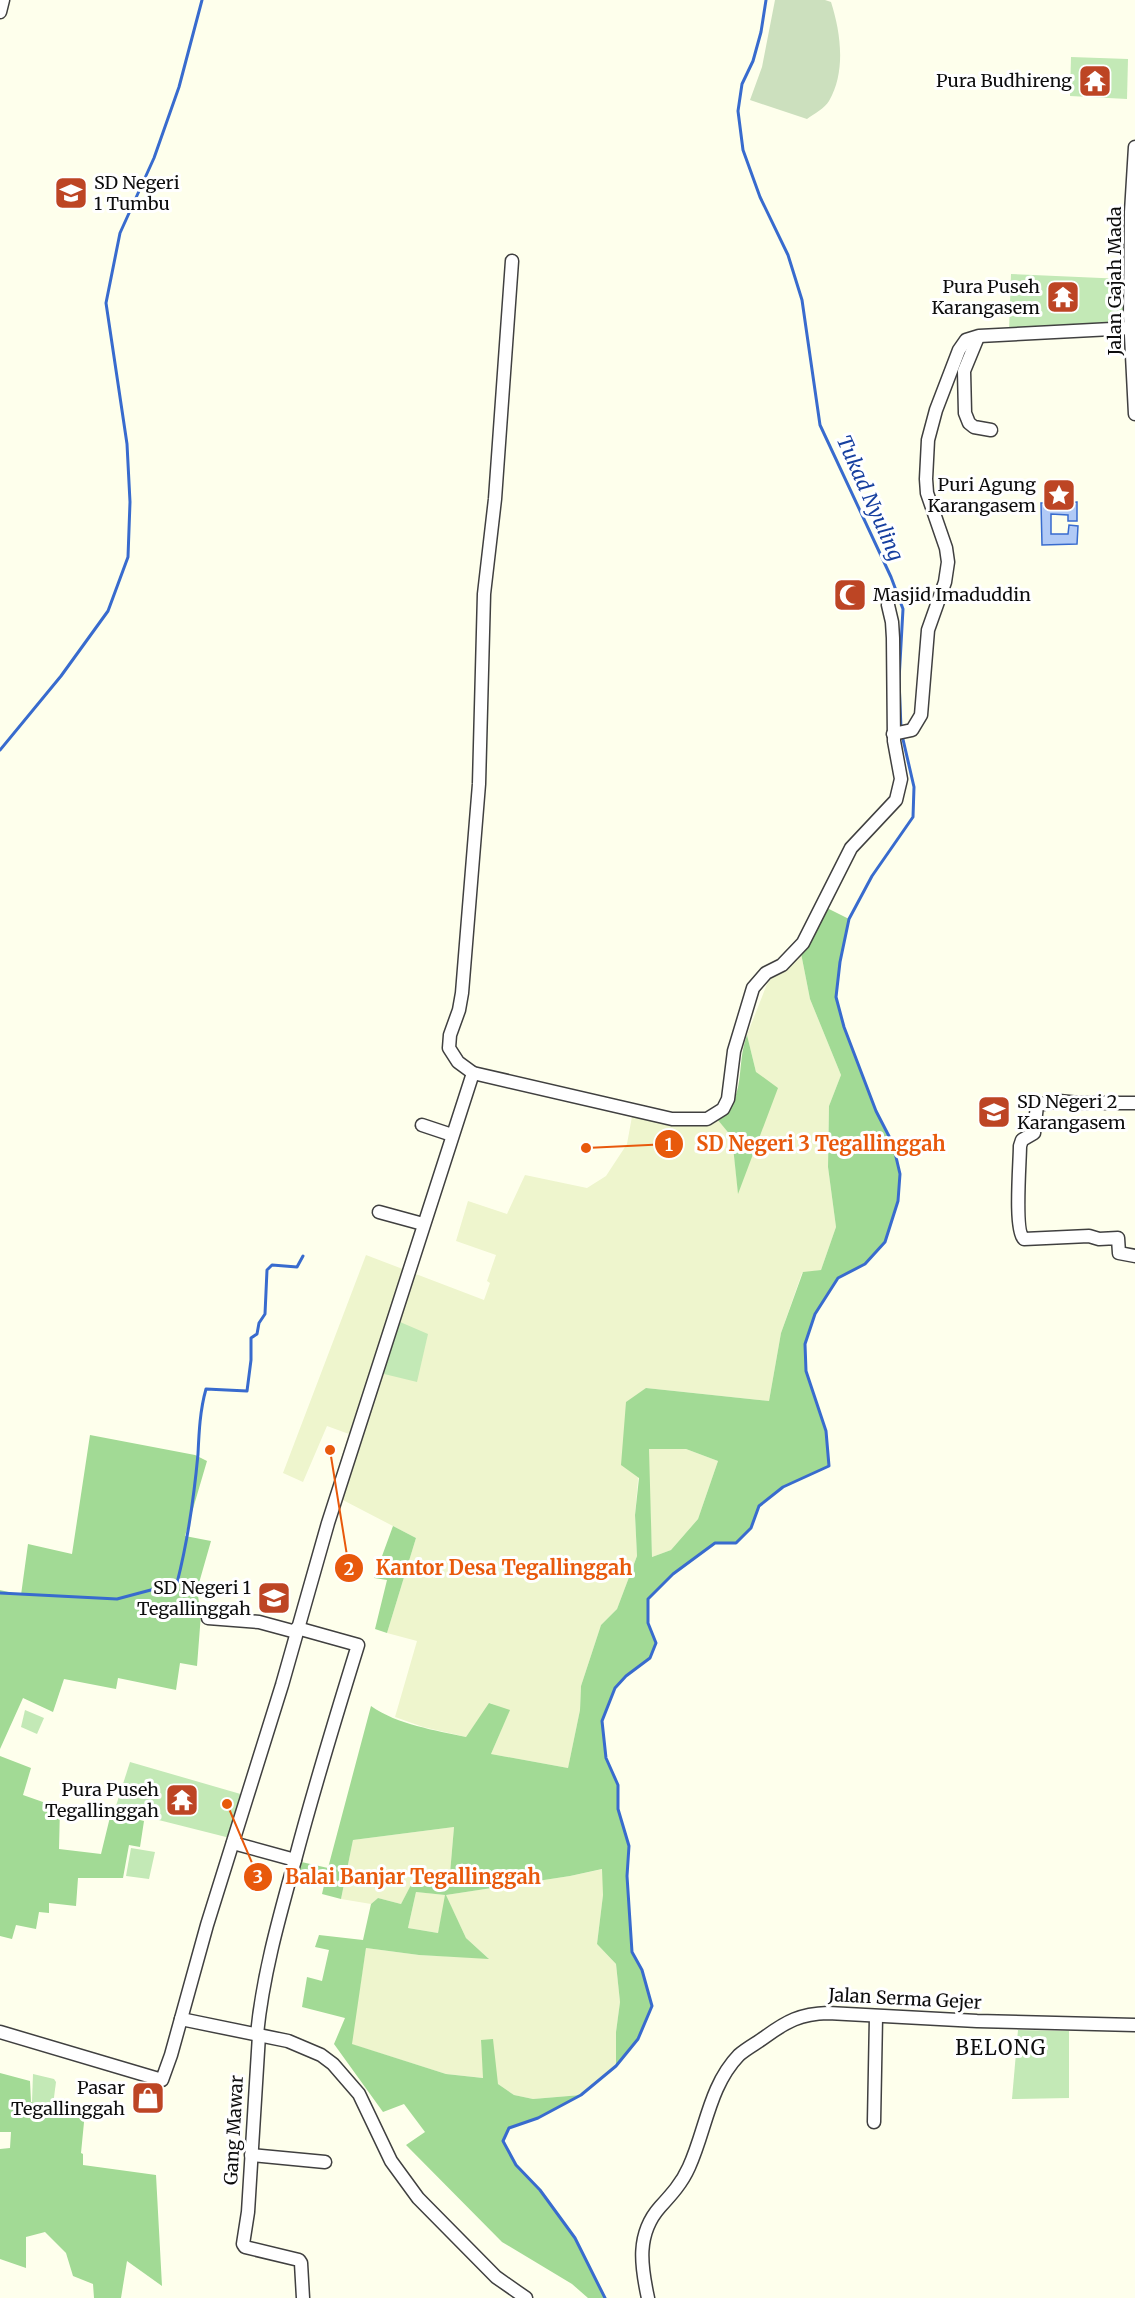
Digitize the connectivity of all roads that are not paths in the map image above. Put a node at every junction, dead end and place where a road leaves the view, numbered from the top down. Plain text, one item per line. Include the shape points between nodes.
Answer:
1 (3, 0) edge
2 (0, 12) edge
3 (1135, 147) edge
4 (512, 261) dead end
5 (1132, 320) edge
6 (978, 337) junction
7 (1135, 414) edge
8 (992, 430) dead end
9 (888, 605) dead end
10 (895, 734) junction
11 (473, 1073) junction
12 (1135, 1103) edge
13 (422, 1125) dead end
14 (452, 1135) junction
15 (379, 1212) dead end
16 (423, 1224) junction
17 (1135, 1256) edge
18 (208, 1618) dead end
19 (296, 1630) junction
20 (233, 1843) junction
21 (295, 1860) junction
22 (876, 2017) junction
23 (181, 2019) junction
24 (1135, 2025) edge
25 (0, 2032) edge
26 (258, 2035) junction
27 (874, 2122) dead end
28 (250, 2155) junction
29 (325, 2162) dead end
30 (303, 2298) edge
31 (526, 2298) edge
32 (648, 2298) edge

1 - 2 street
3 - 5 street, Jalan Gajah Mada
4 - 11 street via 495,499 484,594 479,784 462,993 449,1040 452,1055
5 - 6 street
5 - 7 street, Jalan Gajah Mada
6 - 8 street via 964,372 965,413 974,427
6 - 10 street via 966,340 959,350 928,440 927,493 948,562 928,630 921,715 910,731
9 - 10 street via 893,638
10 - 11 street via 901,778 896,800 851,848 803,943 753,988 735,1051 728,1099 717,1114 707,1119 672,1119
11 - 14 street
12 - 17 street via 1059,1101 1037,1105 1034,1133 1022,1140 1020,1146 1019,1203 1020,1234 1024,1239 1119,1238 1119,1253
13 - 14 street
14 - 16 street
15 - 16 street
16 - 19 street
18 - 19 street
19 - 20 street
19 - 21 street, Gang Mawar via 358,1645
20 - 21 street
20 - 23 street
21 - 26 street, Gang Mawar via 266,1967
22 - 24 street, Jalan Serma Gejer
22 - 27 street
22 - 32 street, Jalan Serma Gejer via 805,2015 774,2030 731,2065 706,2115 690,2167 652,2217 643,2237
23 - 25 street via 162,2080
23 - 26 street
26 - 28 street, Gang Mawar
26 - 31 street via 305,2047 333,2064 358,2094 391,2161 418,2199 483,2266
28 - 29 street
28 - 30 street, Gang Mawar via 243,2244 298,2260

